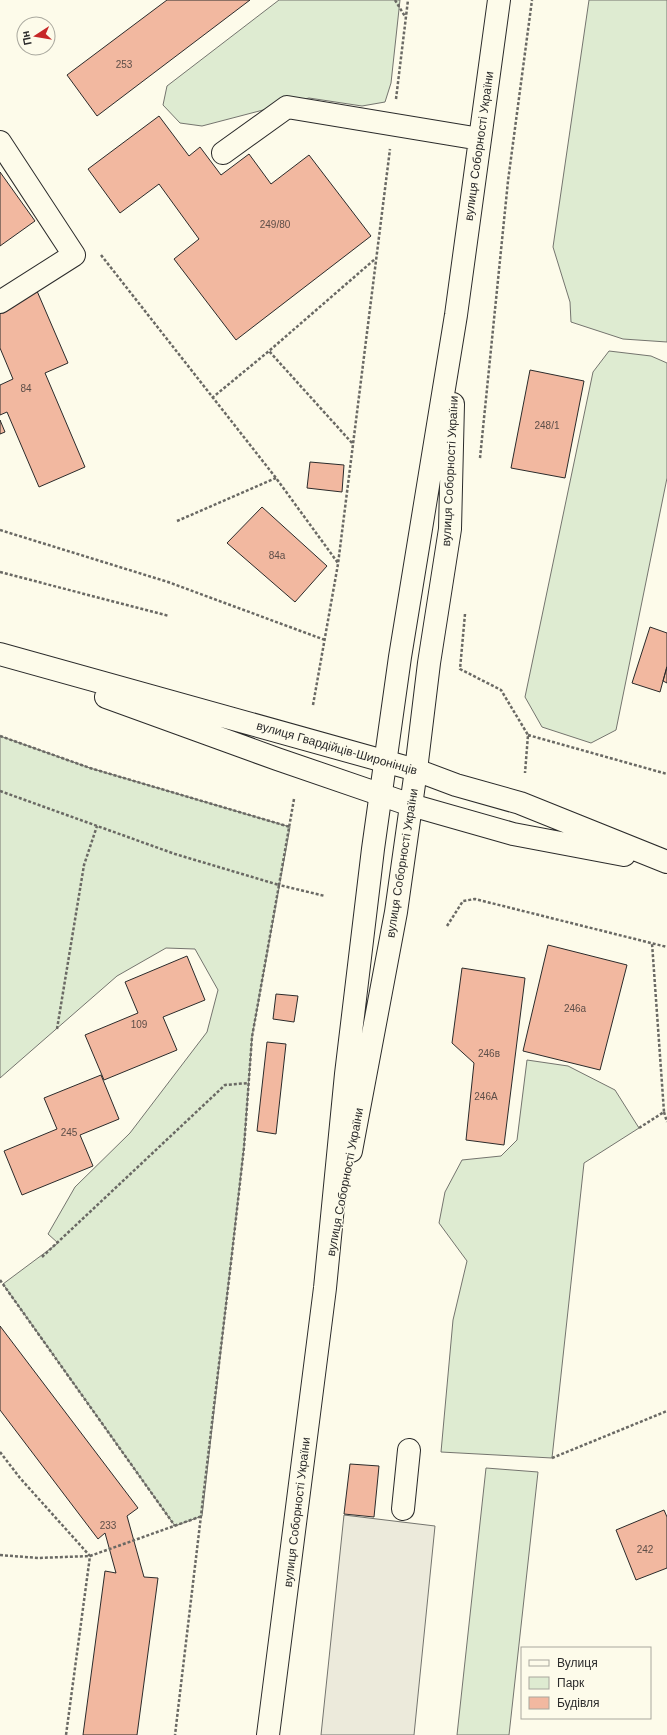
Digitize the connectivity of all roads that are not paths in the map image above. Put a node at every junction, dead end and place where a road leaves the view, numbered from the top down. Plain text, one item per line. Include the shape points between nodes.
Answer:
1 (499, 0) edge
2 (480, 139) junction
3 (0, 142) edge
4 (223, 153) dead end
5 (0, 302) edge
6 (456, 315) junction
7 (0, 654) edge
8 (0, 659) edge
9 (385, 761) junction
10 (416, 770) junction
11 (381, 794) junction
12 (411, 805) junction
13 (667, 862) edge
14 (325, 1288) junction
15 (409, 1450) dead end
16 (403, 1510) dead end
17 (268, 1735) edge

1 - 2 street, вулиця Соборності України
2 - 4 street via 287,107
2 - 6 street, вулиця Соборності України
3 - 5 street via 74,255
6 - 9 street, вулиця Соборності України
6 - 10 street, вулиця Соборності України via 450,529 429,663
7 - 9 street, вулиця Гвардійців-Широнінців
8 - 11 street, вулиця Гвардійців-Широнінців
9 - 10 street, вулиця Гвардійців-Широнінців
9 - 11 street, вулиця Соборності України
10 - 12 street, вулиця Соборності України
10 - 13 street, вулиця Гвардійців-Широнінців via 456,785 520,803
11 - 12 street, вулиця Гвардійців-Широнінців
11 - 14 street, вулиця Соборності України via 346,1074
12 - 13 street, вулиця Гвардійців-Широнінців via 513,834
12 - 14 street, вулиця Соборності України via 396,912
14 - 17 street, вулиця Соборності України
15 - 16 street

